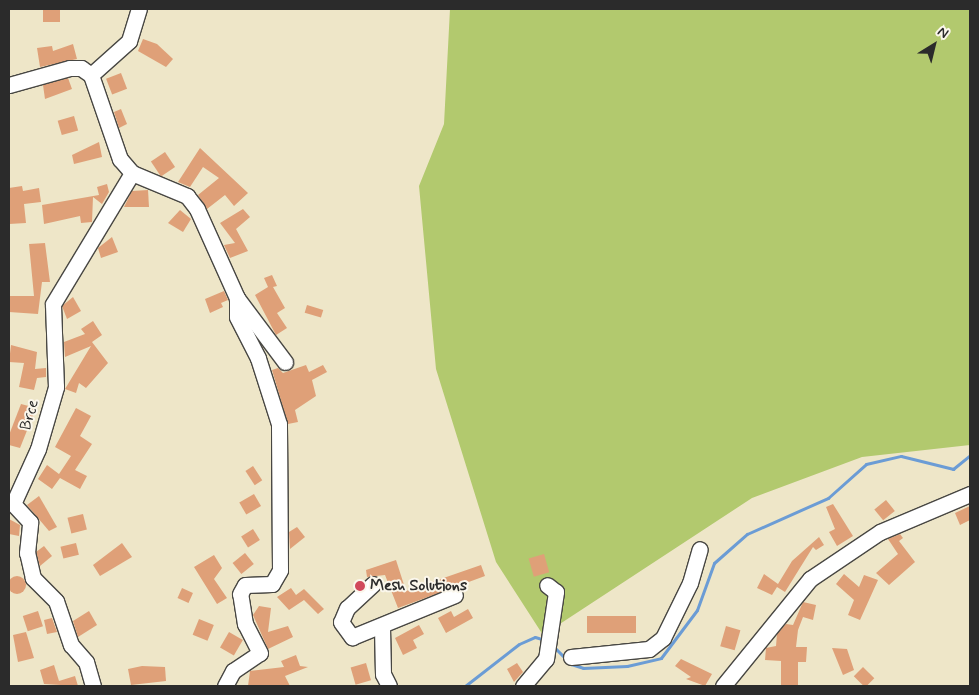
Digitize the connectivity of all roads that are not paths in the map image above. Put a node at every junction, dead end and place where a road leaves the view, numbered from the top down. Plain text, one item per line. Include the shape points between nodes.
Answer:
1 (139, 9) edge
2 (91, 75) junction
3 (9, 85) edge
4 (132, 173) junction
5 (236, 298) junction
6 (285, 362) dead end
7 (970, 494) edge
8 (11, 505) edge
9 (700, 549) dead end
10 (372, 584) dead end
11 (548, 585) dead end
12 (455, 595) dead end
13 (382, 627) junction
14 (571, 657) dead end
15 (93, 686) edge
16 (225, 686) edge
17 (389, 686) edge
18 (523, 686) edge
19 (723, 686) edge

1 - 2 street via 129,42
2 - 3 street via 81,68 70,68
2 - 4 street via 98,106 120,159
4 - 5 street via 187,196 197,209
4 - 8 street, Brce via 53,304 56,387 38,449
5 - 6 street
5 - 16 street via 237,317 258,358 279,424 280,570 272,584 245,585 240,594 247,631 260,653 233,671
7 - 19 street via 880,532 810,578
8 - 15 street, Brce via 30,522 27,553 33,578 56,601 71,645 86,662
9 - 14 street via 690,583 664,638 649,649
10 - 13 street via 347,608 341,622 352,637
11 - 18 street via 556,592 542,669
12 - 13 street
13 - 17 street via 383,674

